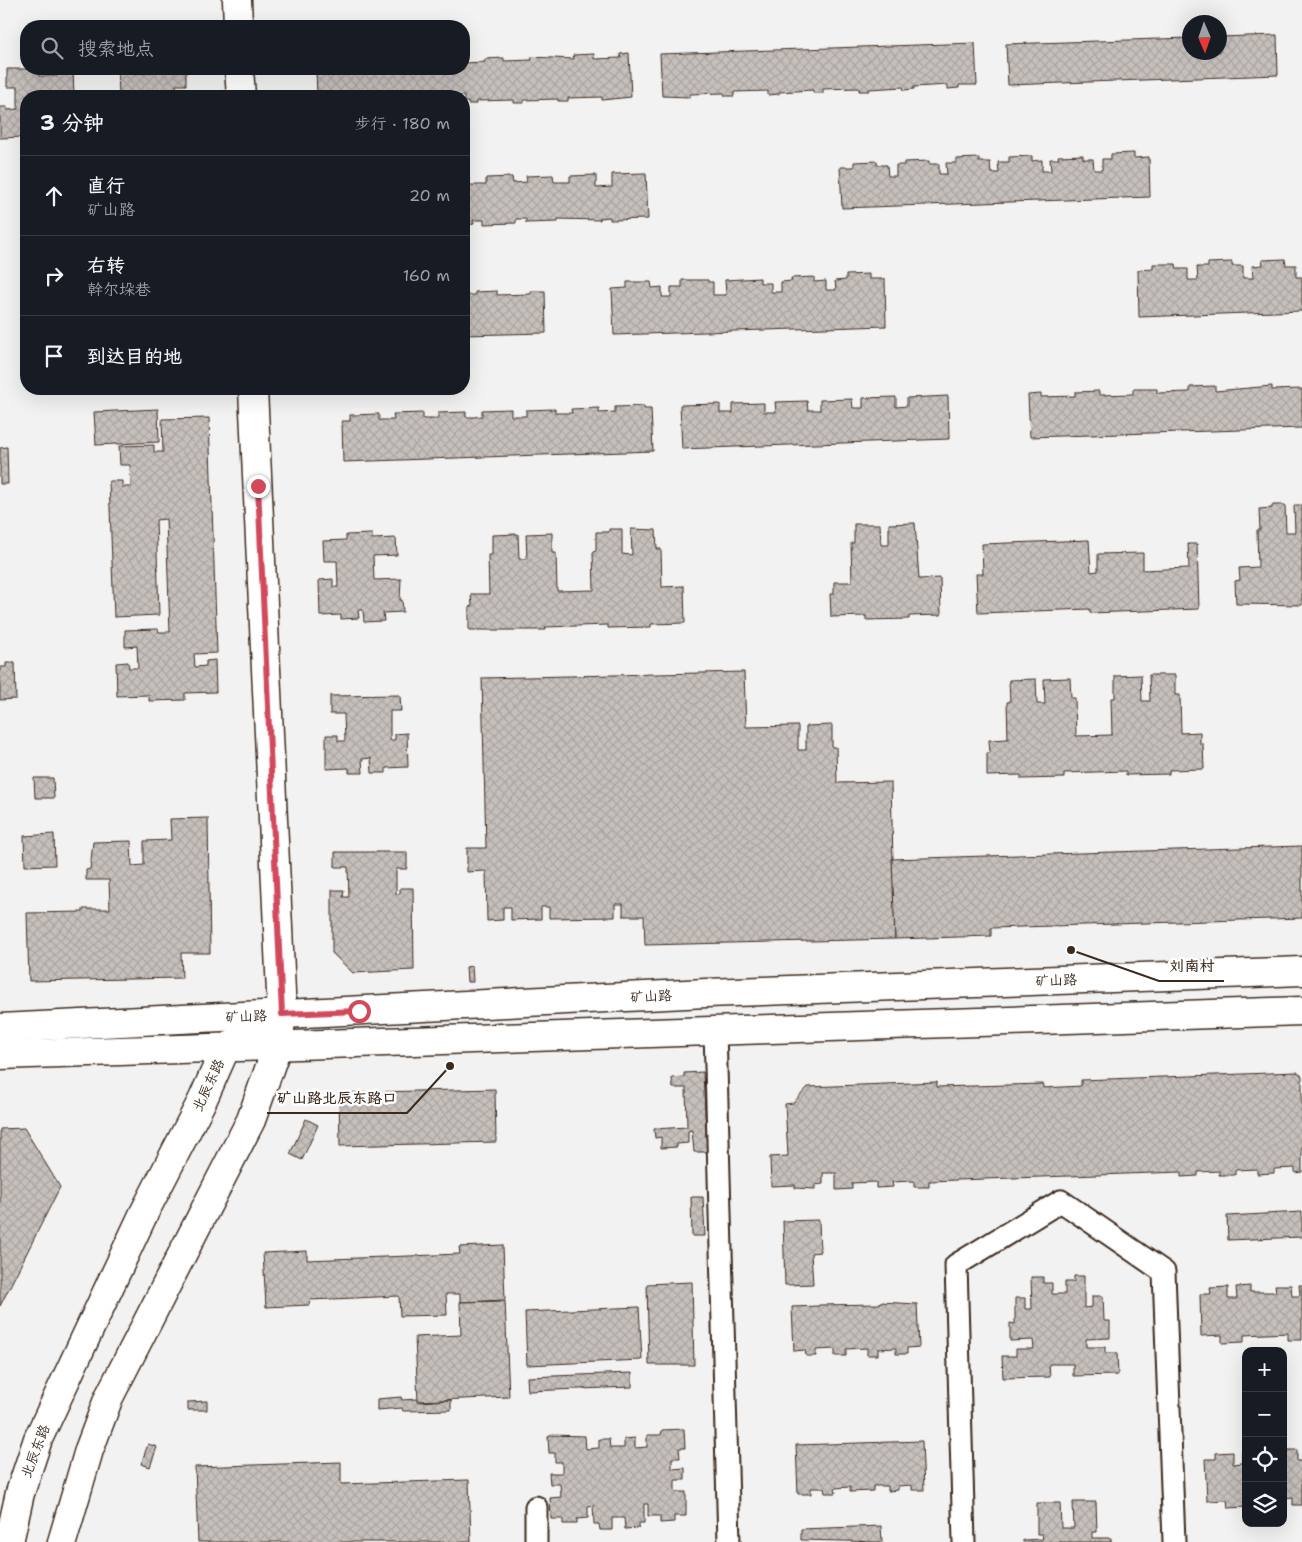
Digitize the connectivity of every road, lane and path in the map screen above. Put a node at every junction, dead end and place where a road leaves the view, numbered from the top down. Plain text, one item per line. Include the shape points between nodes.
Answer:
1 (237, 0) edge
2 (238, 20) edge
3 (239, 75) edge
4 (241, 90) edge
5 (253, 395) edge
6 (1302, 971) edge
7 (1302, 1011) edge
8 (282, 1014) junction
9 (0, 1028) edge
10 (715, 1030) junction
11 (278, 1044) junction
12 (226, 1046) junction
13 (0, 1055) edge
14 (536, 1507) dead end
15 (9, 1542) edge
16 (62, 1542) edge
17 (536, 1542) edge
18 (729, 1542) edge
19 (964, 1542) edge
20 (1174, 1542) edge

1 - 2 main road
3 - 4 main road
5 - 8 main road
6 - 8 main road, 矿山路
7 - 10 main road
8 - 9 main road, 矿山路
8 - 11 main road
8 - 12 main road, 北辰东路
10 - 11 main road
10 - 18 street
11 - 12 main road
11 - 16 main road via 251,1120 109,1397 89,1450
12 - 13 main road
12 - 15 main road, 北辰东路 via 38,1439 20,1493
14 - 17 street
19 - 20 street via 956,1265 1061,1201 1164,1272

